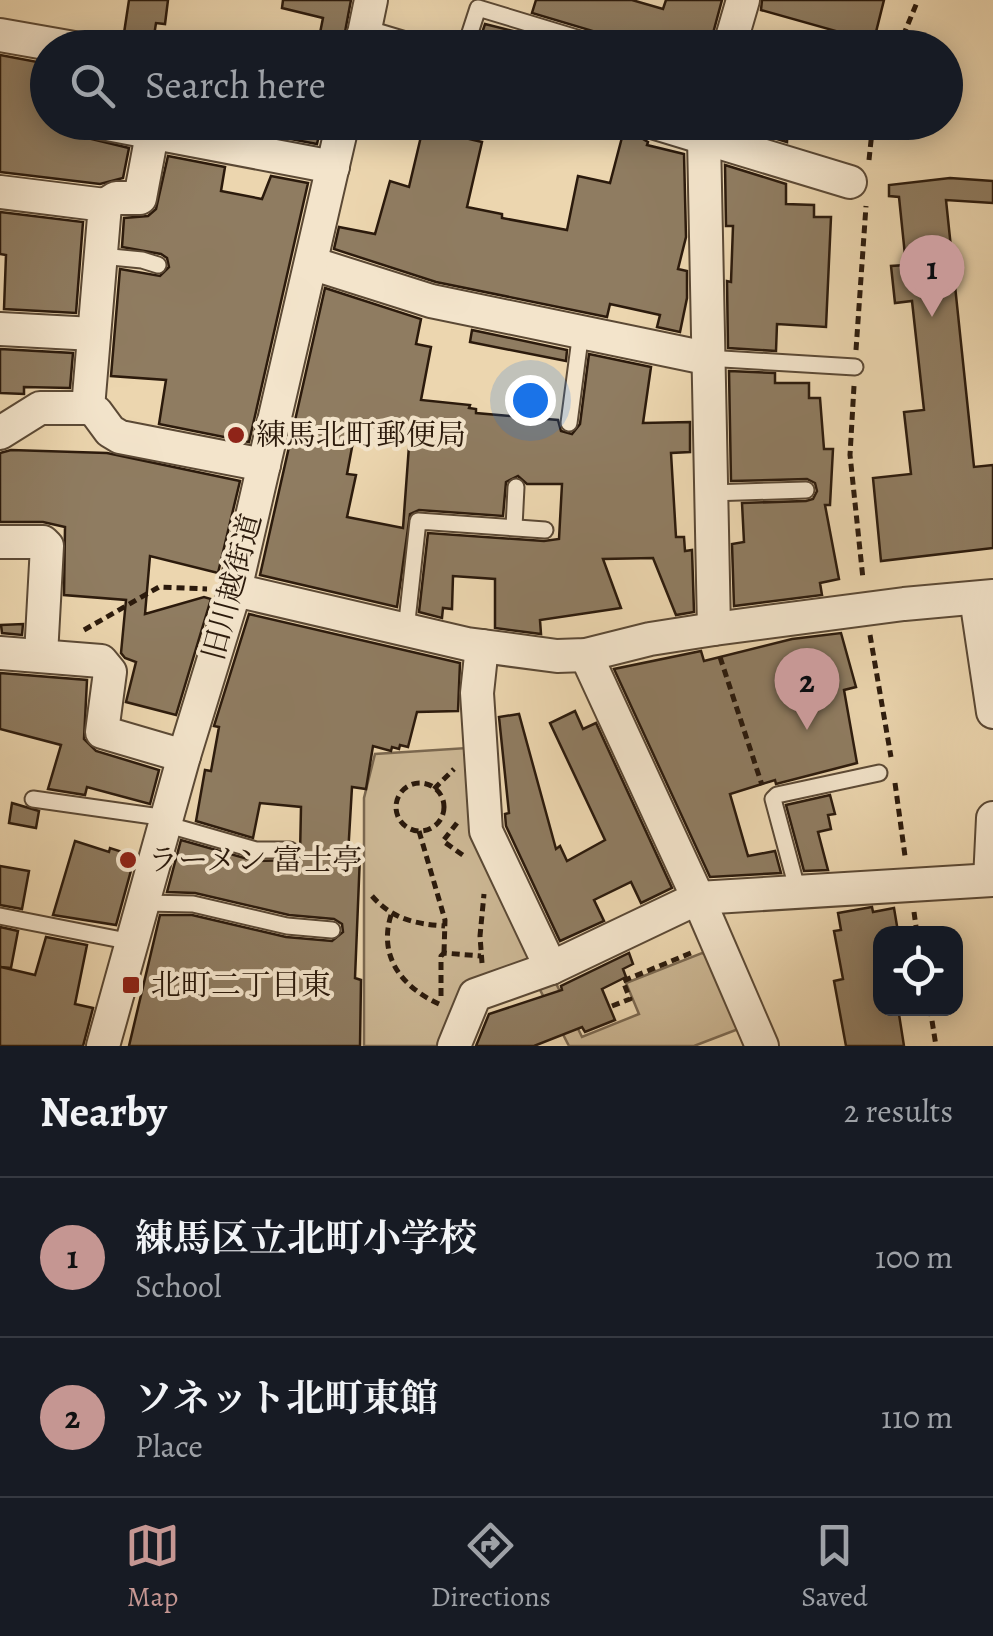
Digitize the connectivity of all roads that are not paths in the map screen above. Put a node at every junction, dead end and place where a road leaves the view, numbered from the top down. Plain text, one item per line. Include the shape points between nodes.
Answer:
1 (371, 0) edge
2 (743, 0) edge
3 (365, 30) edge
4 (471, 30) edge
5 (551, 30) edge
6 (735, 30) edge
7 (0, 35) edge
8 (30, 40) edge
9 (151, 140) edge
10 (185, 140) edge
11 (339, 140) edge
12 (706, 140) edge
13 (734, 140) edge
14 (333, 167) junction
15 (850, 182) dead end
16 (0, 192) edge
17 (105, 205) junction
18 (102, 256) junction
19 (311, 264) junction
20 (158, 265) dead end
21 (0, 329) edge
22 (581, 331) junction
23 (94, 334) junction
24 (706, 358) junction
25 (855, 367) dead end
26 (88, 408) junction
27 (568, 424) dead end
28 (0, 432) edge
29 (264, 465) junction
30 (516, 487) dead end
31 (806, 490) dead end
32 (710, 494) junction
33 (514, 527) junction
34 (545, 530) dead end
35 (0, 542) edge
36 (235, 590) junction
37 (984, 597) edge
38 (406, 630) junction
39 (714, 630) junction
40 (482, 646) junction
41 (0, 654) edge
42 (586, 654) junction
43 (41, 655) junction
44 (993, 712) edge
45 (184, 756) junction
46 (880, 773) dead end
47 (33, 799) dead end
48 (993, 818) edge
49 (166, 821) junction
50 (290, 850) dead end
51 (992, 880) edge
52 (798, 892) junction
53 (698, 898) junction
54 (143, 903) junction
55 (0, 916) edge
56 (332, 930) dead end
57 (132, 942) junction
58 (550, 968) junction
59 (103, 1046) edge
60 (454, 1046) edge
61 (762, 1046) edge

1 - 3 street
2 - 6 street
4 - 5 lane via 478,8
7 - 8 street
9 - 17 street via 140,198
10 - 14 street
11 - 14 street, 旧川越街道
12 - 24 street
13 - 15 street
14 - 19 street, 旧川越街道
16 - 17 street
17 - 18 street
18 - 20 lane
18 - 23 street
19 - 22 street via 430,301
19 - 29 street, 旧川越街道
21 - 23 street
22 - 24 street
22 - 27 lane
23 - 26 street
24 - 25 lane
24 - 32 street
26 - 28 street via 40,408
26 - 29 street via 120,438
29 - 36 street, 旧川越街道
30 - 33 lane
31 - 32 lane
32 - 39 street
33 - 34 lane
33 - 38 lane via 418,521
35 - 43 street via 46,544
36 - 38 street
36 - 45 street, 旧川越街道
37 - 39 street
37 - 44 street
38 - 40 street
39 - 42 street
40 - 42 street
40 - 58 street via 477,694 486,831
41 - 43 street
42 - 53 street
43 - 45 street via 104,663 110,672 102,732
45 - 49 street, 旧川越街道
46 - 52 lane via 773,798
47 - 49 lane
48 - 51 street
49 - 50 lane via 256,850
49 - 54 street, 旧川越街道
51 - 52 street
52 - 53 street
53 - 58 street
53 - 61 street
54 - 56 lane via 193,904
54 - 57 street, 旧川越街道
55 - 57 lane
57 - 59 street, 旧川越街道
58 - 60 street via 475,995

